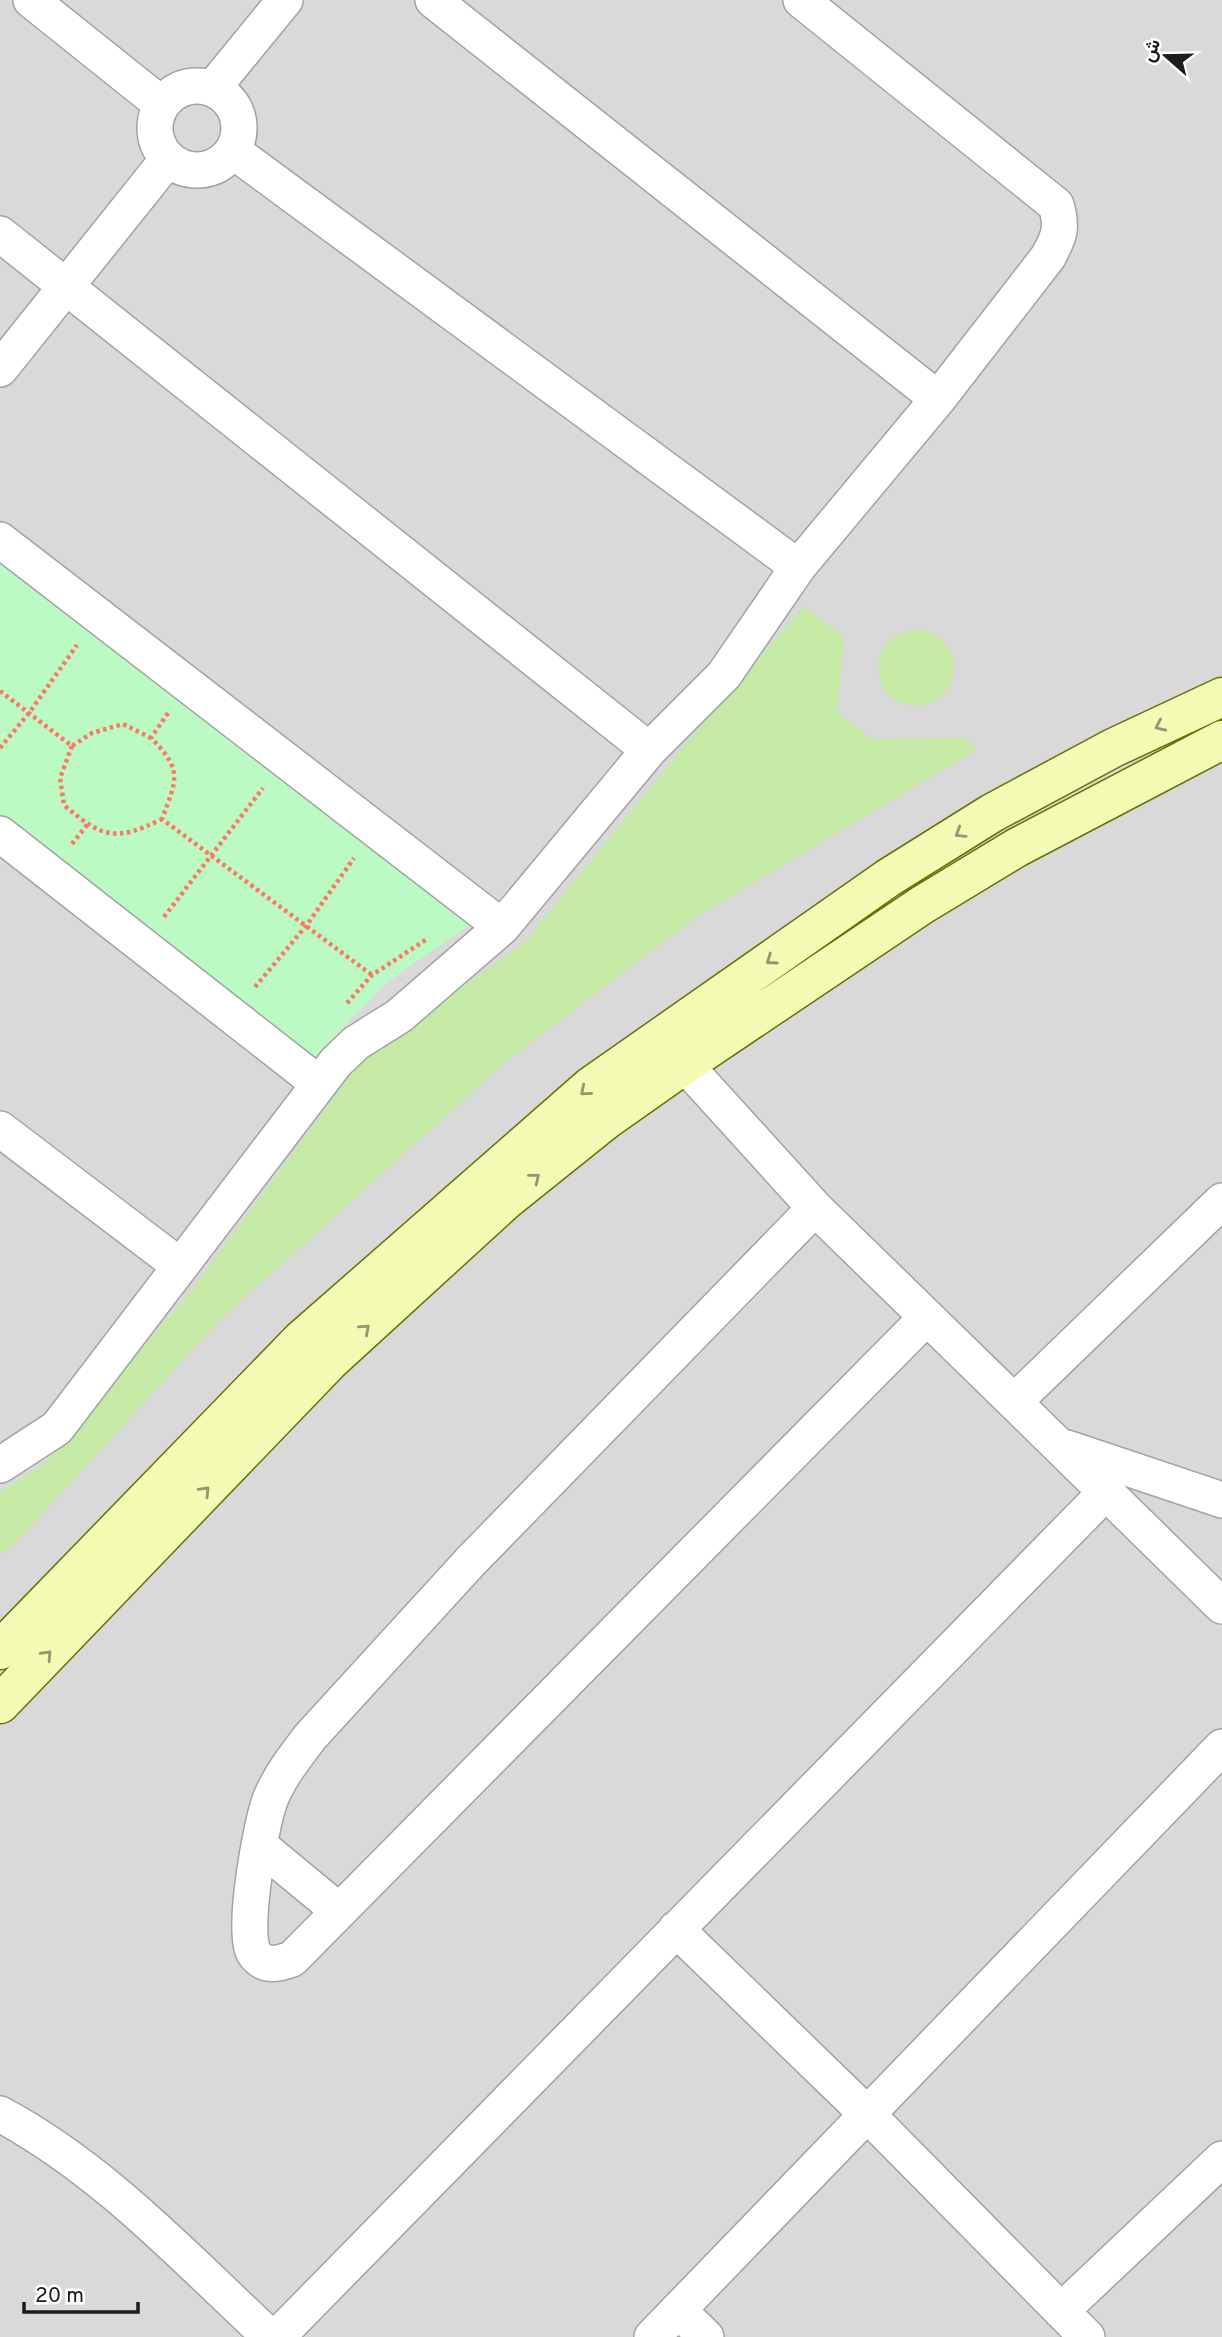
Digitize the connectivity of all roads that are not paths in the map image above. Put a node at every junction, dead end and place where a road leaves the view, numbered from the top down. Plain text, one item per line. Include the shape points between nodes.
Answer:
1 (31, 0) edge
2 (285, 0) edge
3 (433, 0) edge
4 (801, 0) edge
5 (213, 88) junction
6 (162, 104) junction
7 (233, 151) junction
8 (168, 159) junction
9 (0, 234) edge
10 (66, 286) junction
11 (0, 369) edge
12 (938, 399) junction
13 (0, 540) edge
14 (798, 567) junction
15 (1222, 697) edge
16 (1222, 740) edge
17 (649, 750) junction
18 (0, 834) edge
19 (502, 927) junction
20 (672, 1051) junction
21 (318, 1083) junction
22 (0, 1129) edge
23 (1222, 1201) edge
24 (815, 1208) junction
25 (180, 1266) junction
26 (926, 1318) junction
27 (1014, 1402) junction
28 (1058, 1444) junction
29 (0, 1465) edge
30 (1106, 1492) junction
31 (1222, 1500) edge
32 (1222, 1606) edge
33 (0, 1650) edge
34 (0, 1704) edge
35 (1222, 1747) edge
36 (259, 1845) junction
37 (339, 1911) junction
38 (676, 1929) junction
39 (0, 2114) edge
40 (867, 2114) junction
41 (1222, 2159) edge
42 (678, 2310) junction
43 (1061, 2311) junction
44 (270, 2337) edge
45 (276, 2337) edge
46 (652, 2337) edge
47 (706, 2337) edge
48 (1087, 2337) edge

1 - 6 street
2 - 5 street
3 - 12 street
4 - 12 street via 1056,205 1061,221 1048,257
5 - 6 street via 184,87
5 - 7 street via 231,102 238,116 239,137
6 - 8 street via 154,130
7 - 8 street via 209,169 195,171
7 - 14 street
8 - 10 street
9 - 10 street
10 - 11 street
10 - 17 street
12 - 14 street
13 - 19 street
14 - 17 street via 724,675
15 -> 20 main road via 1113,748 992,813 888,878
16 - 20 main road via 1016,848
17 - 19 street
18 - 21 street
19 - 21 street via 399,1016 356,1043
20 - 24 street
20 -> 33 main road via 591,1086 301,1340
34 -> 20 main road via 330,1361 505,1201 606,1120
21 - 25 street
22 - 25 street
23 - 27 street
24 - 26 street
24 - 36 street via 470,1562 310,1737 270,1801
25 - 29 street via 57,1428
26 - 27 street
26 - 37 street
27 - 28 street
28 - 30 street
28 - 31 street
30 - 32 street
30 - 38 street
35 - 40 street
36 - 37 street
36 - 37 street via 248,1931 253,1952 262,1961 275,1965 292,1959
38 - 40 street
38 - 45 street
39 - 44 street via 54,2145 97,2178
40 - 42 street
40 - 43 street
41 - 43 street
42 - 46 street
42 - 47 street
43 - 48 street

